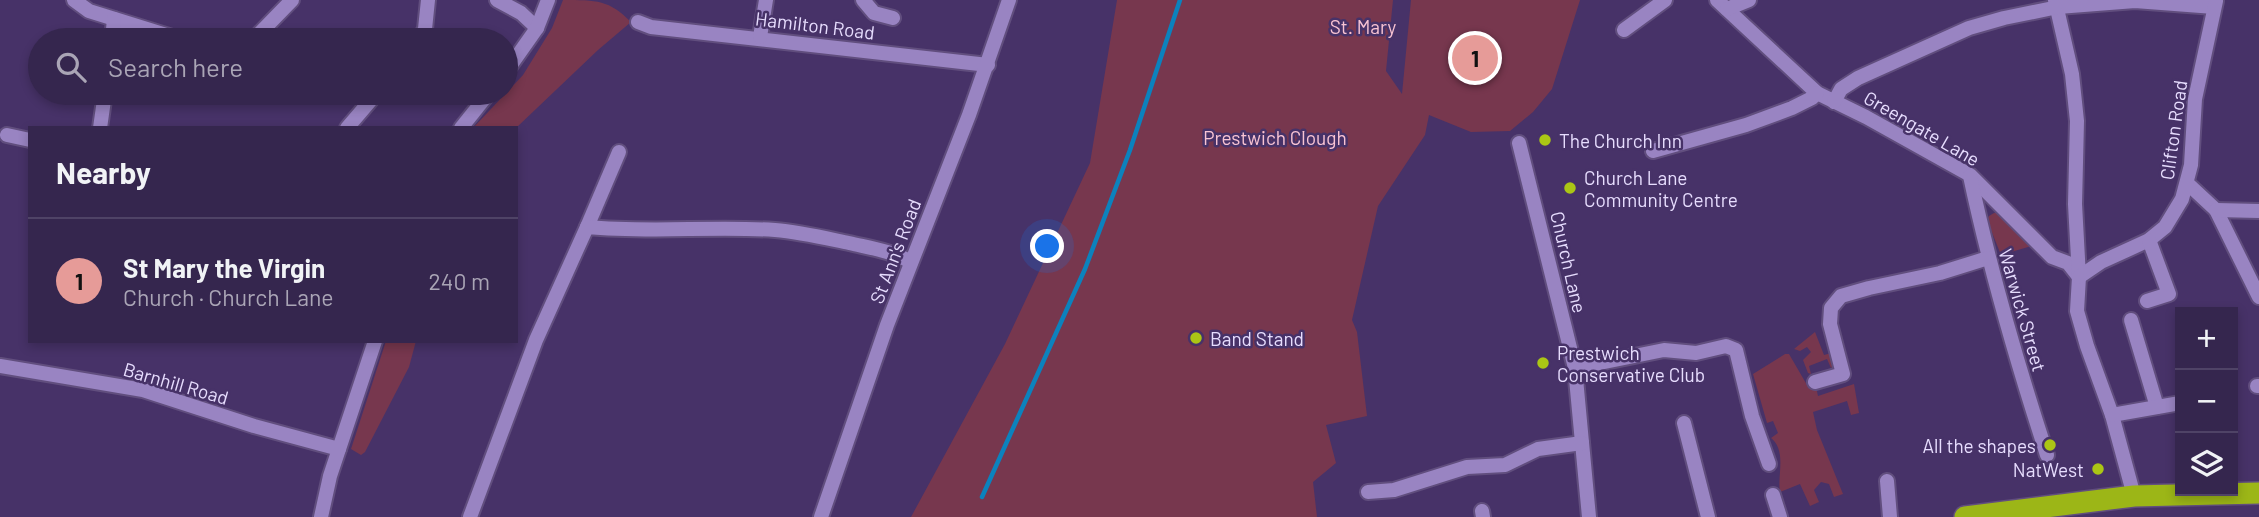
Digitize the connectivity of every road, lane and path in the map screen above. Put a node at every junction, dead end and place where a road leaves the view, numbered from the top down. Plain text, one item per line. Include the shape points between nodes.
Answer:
1 (74, 0) edge
2 (292, 0) edge
3 (429, 0) edge
4 (497, 0) edge
5 (766, 0) edge
6 (863, 0) edge
7 (1009, 0) edge
8 (1665, 0) edge
9 (1749, 0) edge
10 (543, 1) edge
11 (2135, 1) edge
12 (2215, 3) edge
13 (2056, 4) edge
14 (1722, 5) edge
15 (894, 18) dead end
16 (114, 19) junction
17 (638, 22) dead end
18 (113, 28) edge
19 (143, 28) edge
20 (265, 28) edge
21 (425, 28) edge
22 (537, 28) junction
23 (1624, 30) dead end
24 (760, 37) junction
25 (518, 55) edge
26 (988, 65) junction
27 (1817, 93) junction
28 (1834, 102) junction
29 (103, 105) edge
30 (367, 105) edge
31 (479, 105) edge
32 (100, 126) edge
33 (349, 126) edge
34 (463, 126) edge
35 (7, 135) dead end
36 (28, 140) edge
37 (1519, 143) dead end
38 (1653, 151) dead end
39 (619, 152) dead end
40 (1970, 175) junction
41 (2187, 183) junction
42 (2216, 210) junction
43 (2259, 211) edge
44 (587, 227) junction
45 (2150, 240) junction
46 (1988, 258) junction
47 (911, 262) junction
48 (2079, 277) junction
49 (2259, 297) edge
50 (2147, 301) dead end
51 (2131, 320) dead end
52 (375, 343) edge
53 (0, 366) edge
54 (1575, 369) junction
55 (1815, 382) dead end
56 (2175, 404) edge
57 (2157, 407) junction
58 (2112, 415) junction
59 (1685, 423) dead end
60 (1582, 443) junction
61 (339, 449) junction
62 (2046, 455) dead end
63 (1769, 464) dead end
64 (1887, 481) dead end
65 (1368, 492) dead end
66 (2259, 494) edge
67 (1773, 495) dead end
68 (2134, 496) junction
69 (321, 517) edge
70 (470, 517) edge
71 (821, 517) edge
72 (1589, 517) edge
73 (1708, 517) edge
74 (1780, 517) edge
75 (1890, 517) edge
76 (1965, 517) edge

1 - 16 street via 89,11
2 - 20 street
3 - 21 street
4 - 22 street
5 - 24 street
6 - 15 street via 874,13
7 - 26 street, St Ann's Road
8 - 23 street
9 - 14 street
10 - 22 street
11 - 12 street
11 - 13 street
12 - 41 street, Clifton Road via 2196,99
13 - 28 street via 1969,28 1847,84
13 - 48 street via 2077,121
14 - 27 street, Greengate Lane
16 - 18 street
16 - 19 street
17 - 24 street, Hamilton Road
22 - 25 street
24 - 26 street, Hamilton Road
26 - 47 street, St Ann's Road
27 - 28 street, Greengate Lane
27 - 38 street via 1746,125
28 - 40 street, Greengate Lane
29 - 32 street
30 - 33 street
31 - 34 street
35 - 36 street
37 - 54 street, Church Lane
39 - 44 street
40 - 46 street, Warwick Street
40 - 48 street, Greengate Lane via 2052,257 2068,263
41 - 42 street
41 - 45 street, Clifton Road via 2165,227
42 - 43 street
42 - 49 street
44 - 47 street via 778,230 900,255
44 - 70 street via 536,340
45 - 48 street, Clifton Road
45 - 50 street via 2175,294
46 - 55 street via 1841,296 1832,308 1830,324 1843,374
46 - 62 street, Warwick Street
47 - 71 street, St Ann's Road
48 - 58 street via 2077,311
51 - 57 street
52 - 61 street
53 - 61 street, Barnhill Road via 143,390
54 - 60 street, Church Lane
54 - 63 street via 1664,350 1696,353 1726,346 1736,350
56 - 57 street
57 - 58 street
58 - 68 street
59 - 73 street
60 - 65 street via 1538,449 1505,465 1467,467 1394,490
60 - 72 street, Church Lane
61 - 69 street
64 - 75 street
66 - 68 highway
67 - 74 street
68 - 76 highway

